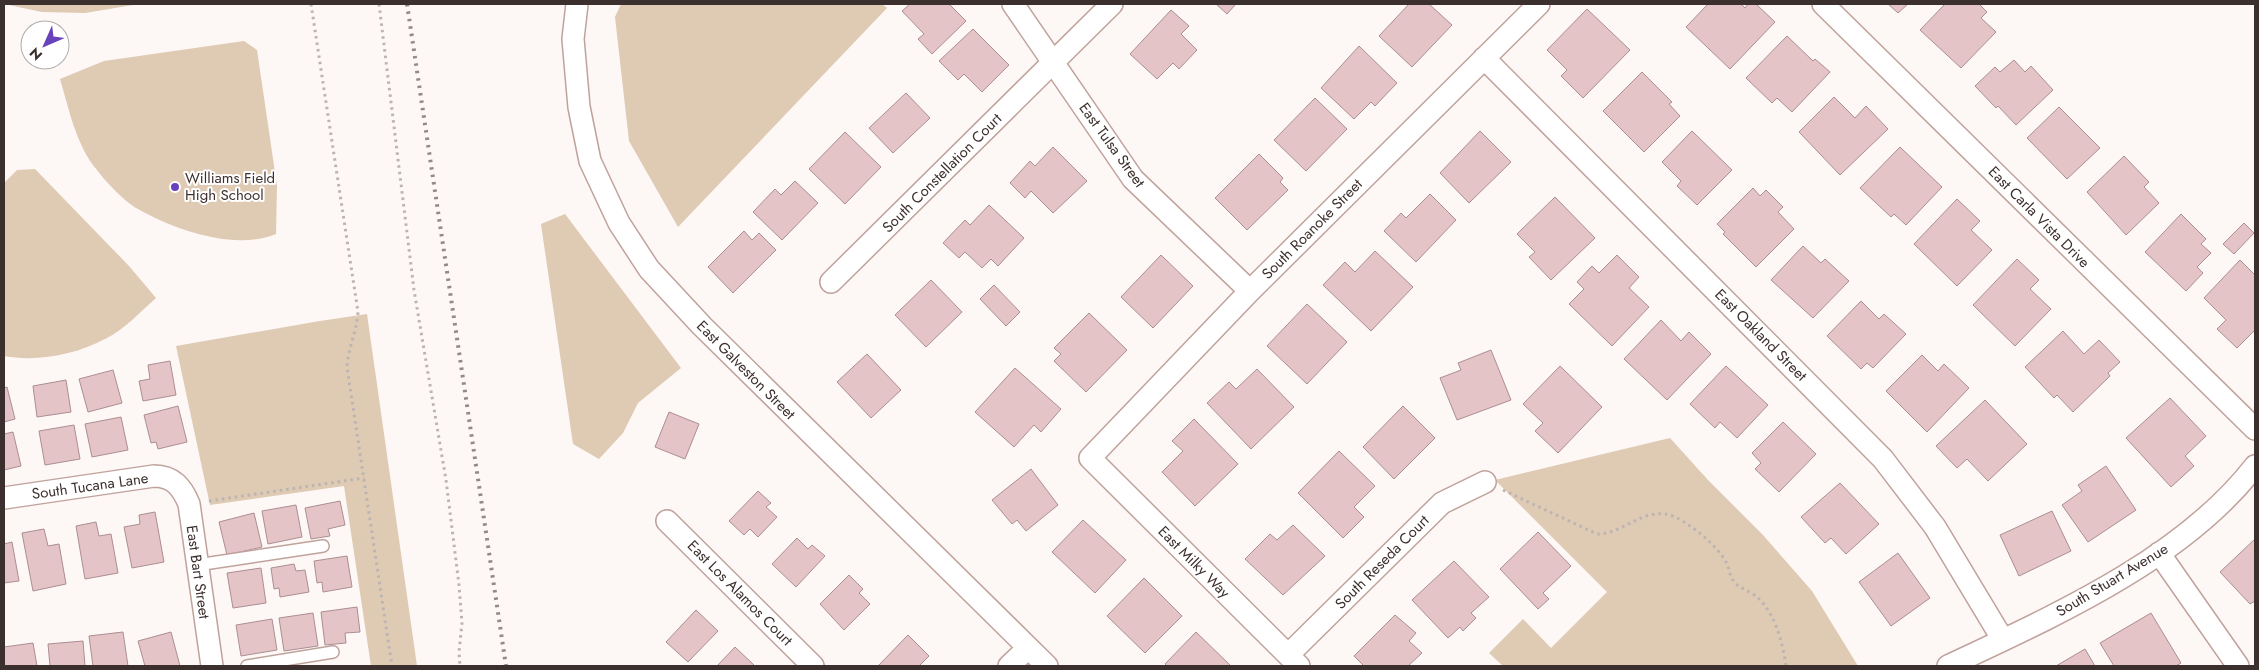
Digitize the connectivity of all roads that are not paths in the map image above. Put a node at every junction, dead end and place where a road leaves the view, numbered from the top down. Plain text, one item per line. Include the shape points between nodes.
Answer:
1 (577, 4) edge
2 (1013, 4) edge
3 (1112, 4) edge
4 (1539, 4) edge
5 (1823, 4) edge
6 (1484, 58) junction
7 (1053, 63) junction
8 (832, 282) dead end
9 (1250, 291) junction
10 (2255, 429) edge
11 (1090, 458) joint
12 (2255, 466) edge
13 (175, 482) joint
14 (1485, 482) road end
15 (4, 498) edge
16 (667, 521) dead end
17 (323, 546) dead end
18 (2159, 553) junction
19 (197, 565) junction
20 (2003, 640) junction
21 (1028, 648) junction
22 (333, 652) dead end
23 (1293, 661) edge
24 (212, 666) edge
25 (247, 666) edge
26 (813, 666) edge
27 (1009, 666) edge
28 (1047, 666) edge
29 (1948, 666) edge
30 (2238, 666) edge

1 - 21 street, East Galveston Street via 572,39 579,107 590,161 620,223 650,269 702,326
2 - 7 street, East Tulsa Street
3 - 7 street, South Constellation Court
4 - 6 street, South Roanoke Street
5 - 10 street, East Carla Vista Drive
6 - 9 street, South Roanoke Street
6 - 20 street, East Oakland Street via 1883,459 1935,527
7 - 8 street, South Constellation Court
7 - 9 street, East Tulsa Street via 1133,179
9 - 11 street, South Roanoke Street
11 - 23 street, East Milky Way
12 - 18 street, South Stuart Avenue via 2242,484
13 - 15 street, South Tucana Lane via 151,476
13 - 19 street, East Bart Street via 188,504
14 - 23 street, South Reseda Court via 1442,503
16 - 26 street, East Los Alamos Court
17 - 19 lane
18 - 20 street, South Stuart Avenue via 2086,599
18 - 30 street
19 - 24 street, East Bart Street
20 - 29 street, South Stuart Avenue
21 - 27 street
21 - 28 street, East Galveston Street
22 - 25 lane

